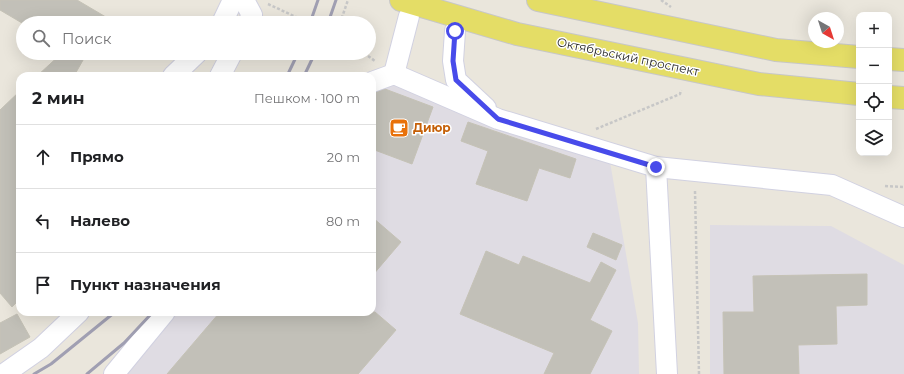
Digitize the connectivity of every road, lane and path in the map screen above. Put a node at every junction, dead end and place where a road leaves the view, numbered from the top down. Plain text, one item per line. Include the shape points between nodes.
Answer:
1 (233, 0) edge
2 (244, 0) edge
3 (348, 0) edge
4 (538, 0) edge
5 (267, 3) dead end
6 (405, 8) edge
7 (225, 16) edge
8 (252, 16) edge
9 (294, 16) edge
10 (342, 16) edge
11 (455, 31) dead end
12 (856, 56) edge
13 (892, 59) edge
14 (190, 60) edge
15 (228, 60) edge
16 (904, 60) edge
17 (177, 72) edge
18 (222, 72) edge
19 (394, 74) junction
20 (376, 81) edge
21 (681, 90) dead end
22 (856, 94) edge
23 (892, 97) edge
24 (904, 98) edge
25 (498, 119) junction
26 (592, 130) dead end
27 (656, 167) junction
28 (695, 171) junction
29 (904, 217) edge
30 (75, 316) edge
31 (162, 316) edge
32 (4, 374) edge
33 (114, 374) edge
34 (666, 374) edge
35 (699, 374) edge

1 - 7 street
2 - 8 street
3 - 10 path
4 - 12 main road via 776,50
5 - 9 path
6 - 19 street
6 - 22 main road, Октябрьский проспект via 516,34 759,84
11 - 25 street via 453,61 456,80
13 - 16 main road
14 - 17 street
15 - 18 street
19 - 20 street
19 - 25 street
21 - 26 path via 680,94
23 - 24 main road
25 - 27 street
27 - 28 street
27 - 34 street
28 - 29 street via 832,185
28 - 35 path
30 - 32 street via 41,348
31 - 33 street

